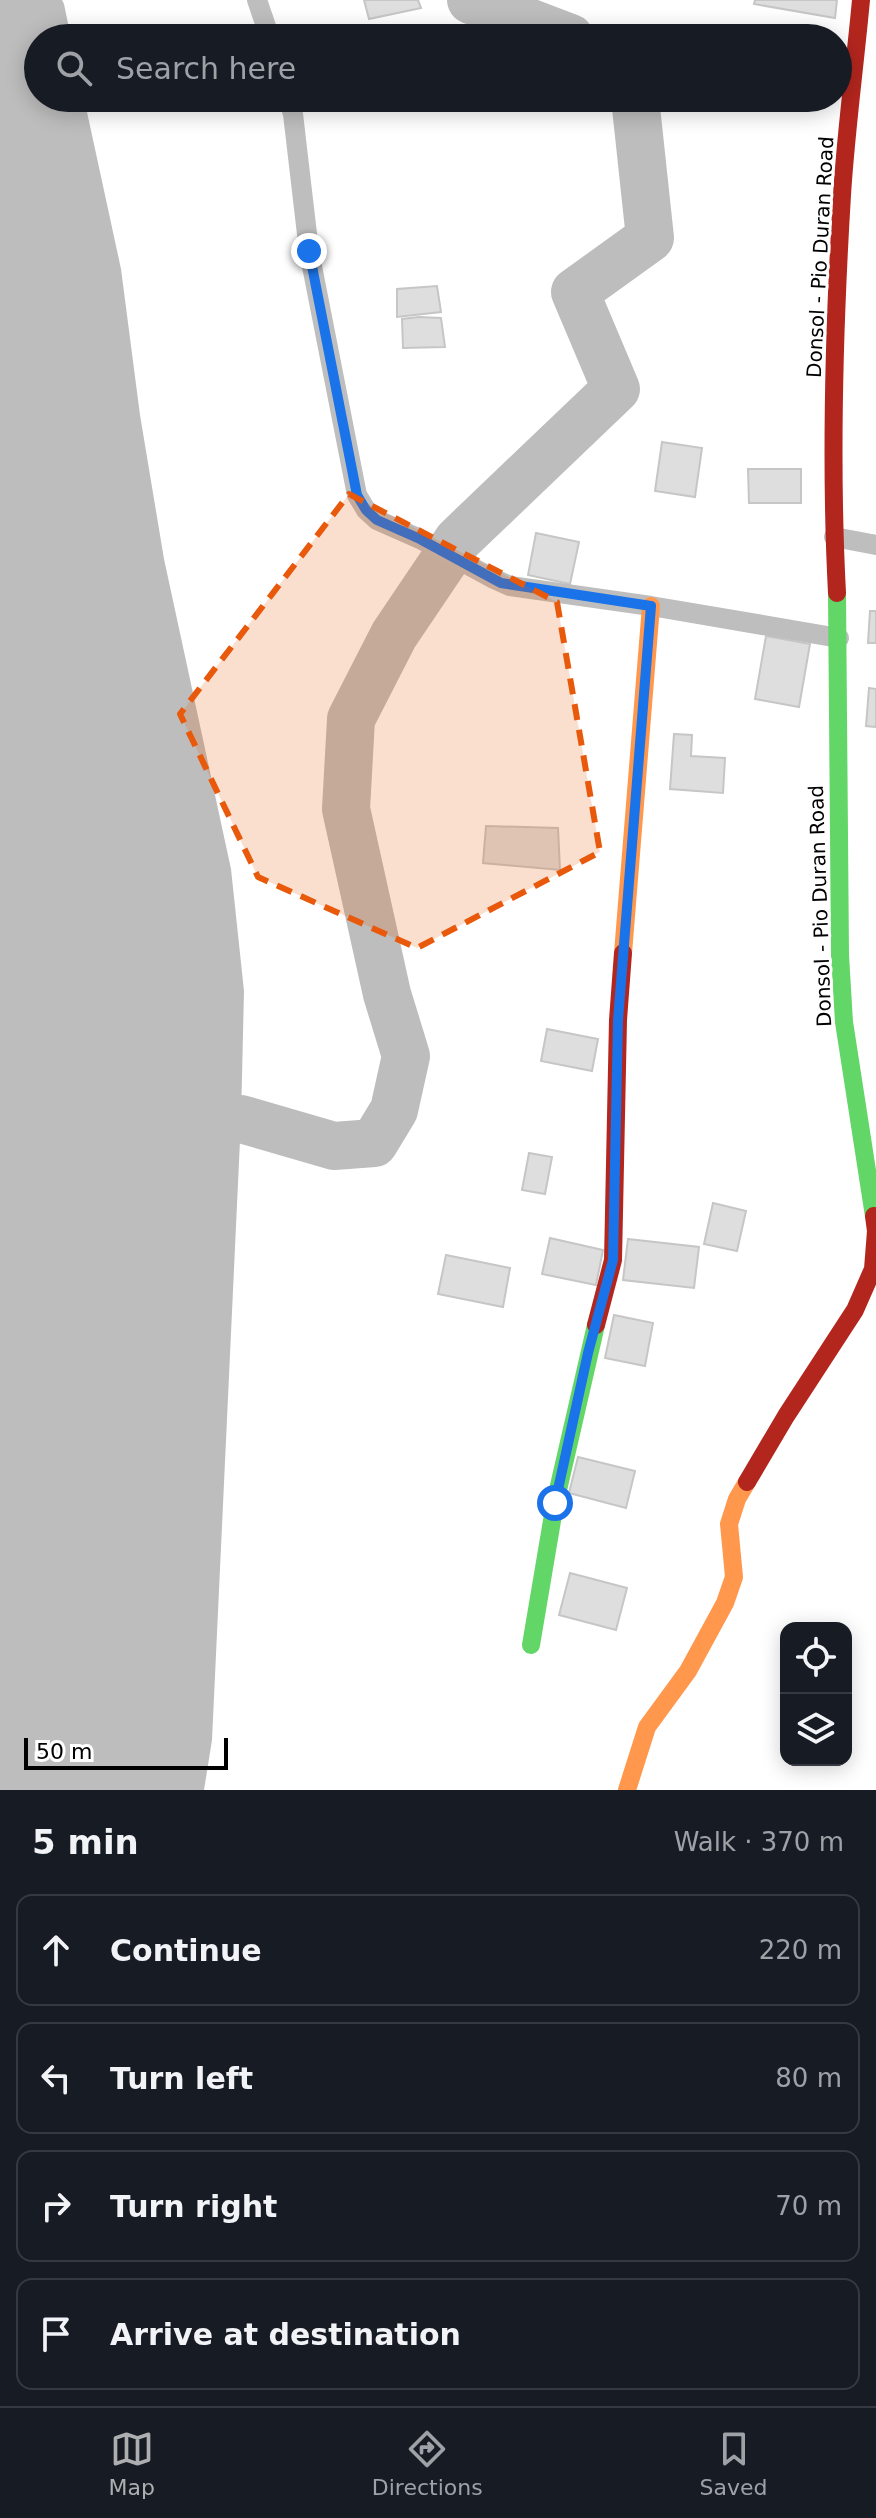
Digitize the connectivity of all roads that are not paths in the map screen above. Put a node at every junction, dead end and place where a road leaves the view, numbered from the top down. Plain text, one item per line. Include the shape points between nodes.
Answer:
1 (257, 0) edge
2 (861, 0) edge
3 (265, 24) edge
4 (852, 91) edge
5 (292, 112) edge
6 (850, 112) edge
7 (834, 537) junction
8 (876, 545) edge
9 (651, 606) junction
10 (839, 638) junction
11 (531, 1645) dead end
12 (627, 1790) edge

1 - 3 street
2 - 4 main road, Donsol - Pio Duran Road
5 - 9 street via 309,251 357,495 366,510 510,586
6 - 7 main road, Donsol - Pio Duran Road via 836,342
7 - 8 street
7 - 10 main road, Donsol - Pio Duran Road
9 - 10 street
9 - 11 main road via 618,1020 613,1260 555,1503
10 - 12 main road, Donsol - Pio Duran Road via 840,955 844,1022 876,1231 873,1269 855,1310 737,1499 729,1524 734,1577 725,1603 688,1671 647,1727

